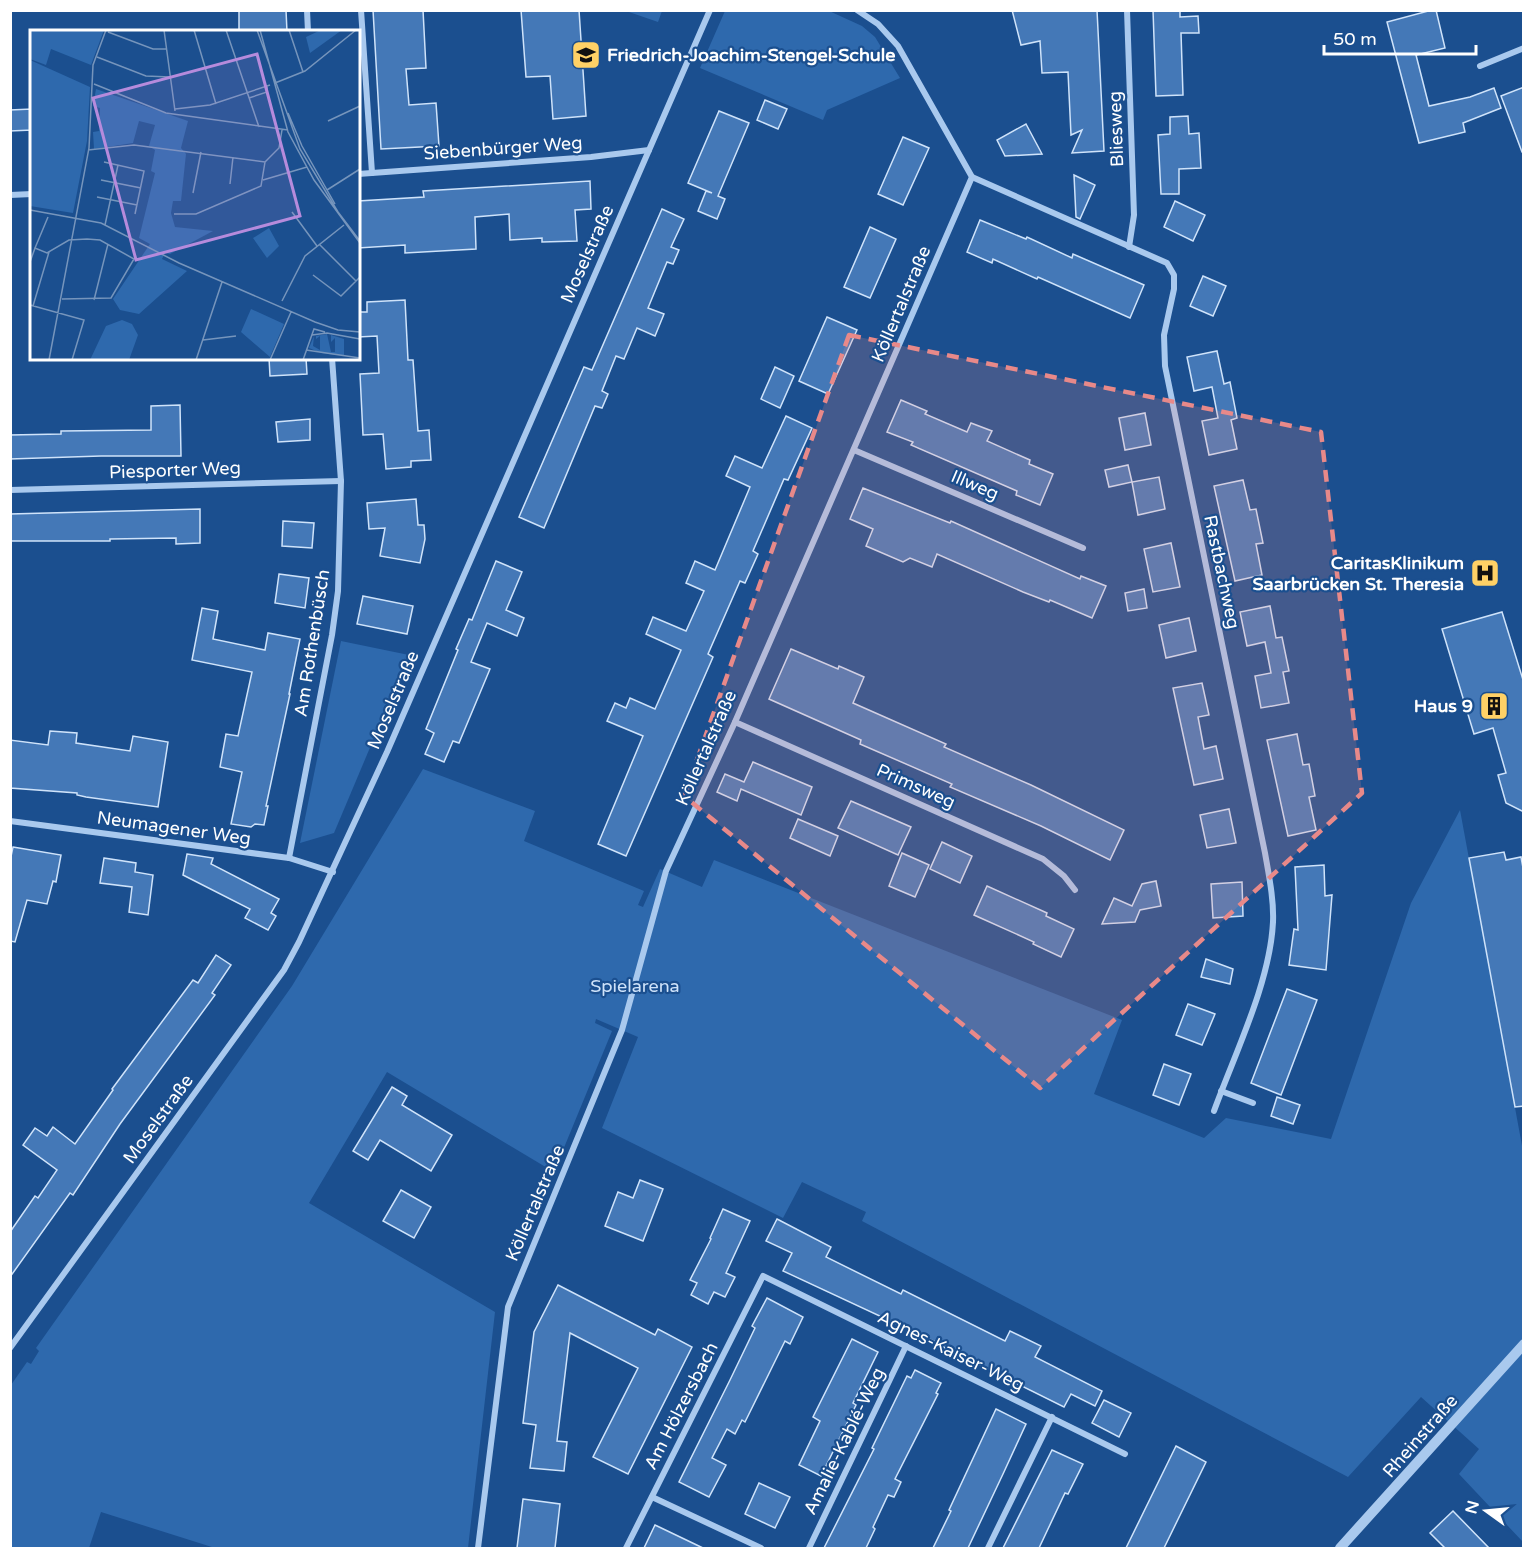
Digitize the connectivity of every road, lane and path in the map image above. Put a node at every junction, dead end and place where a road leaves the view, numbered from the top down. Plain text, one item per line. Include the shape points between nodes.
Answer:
1 (307, 10) edge
2 (361, 10) edge
3 (710, 10) edge
4 (857, 10) edge
5 (1127, 10) edge
6 (308, 30) edge
7 (1524, 48) edge
8 (1480, 66) dead end
9 (649, 150) junction
10 (372, 173) junction
11 (360, 174) edge
12 (972, 177) junction
13 (30, 194) edge
14 (10, 195) edge
15 (1130, 247) junction
16 (332, 360) edge
17 (854, 450) junction
18 (341, 481) junction
19 (10, 490) edge
20 (1083, 548) dead end
21 (735, 722) junction
22 (10, 821) edge
23 (289, 858) junction
24 (333, 872) junction
25 (1075, 890) dead end
26 (1221, 1091) junction
27 (1253, 1103) dead end
28 (1214, 1111) dead end
29 (763, 1276) joint
30 (1524, 1344) edge
31 (906, 1346) junction
32 (10, 1348) edge
33 (1052, 1417) junction
34 (1125, 1455) dead end
35 (652, 1497) junction
36 (478, 1548) edge
37 (626, 1548) edge
38 (761, 1548) edge
39 (809, 1548) edge
40 (988, 1548) edge
41 (1340, 1548) edge

1 - 6 street
2 - 10 street
3 - 9 street, Moselstraße
4 - 12 street via 878,24 898,46
5 - 15 street, Bliesweg via 1134,215
7 - 8 street
9 - 10 street, Siebenbürger Weg
9 - 24 street, Moselstraße
10 - 11 street, Siebenbürger Weg
12 - 15 street, Rastbachweg
12 - 17 street, Köllertalstraße
13 - 14 street
15 - 26 street, Rastbachweg via 1167,263 1174,275 1164,335 1165,366 1270,889 1270,950
16 - 18 street, Am Rothenbüsch
17 - 20 street, Illweg
17 - 21 street, Köllertalstraße
18 - 19 street, Piesporter Weg
18 - 23 street, Am Rothenbüsch via 338,591 332,635
21 - 25 street, Primsweg via 1043,859
21 - 36 street, Köllertalstraße via 666,871 622,1030 508,1307
22 - 23 street, Neumagener Weg
23 - 24 street, Neumagener Weg
24 - 32 street, Moselstraße via 284,970
26 - 27 street
26 - 28 street, Rastbachweg
29 - 31 street, Agnes-Kaiser-Weg
29 - 35 street, Am Hölzersbach
30 - 41 street, Rheinstraße
31 - 33 street, Agnes-Kaiser-Weg
31 - 39 street, Amalie-Kablé-Weg
33 - 34 street, Agnes-Kaiser-Weg
33 - 40 street
35 - 37 street, Am Hölzersbach
35 - 38 street

